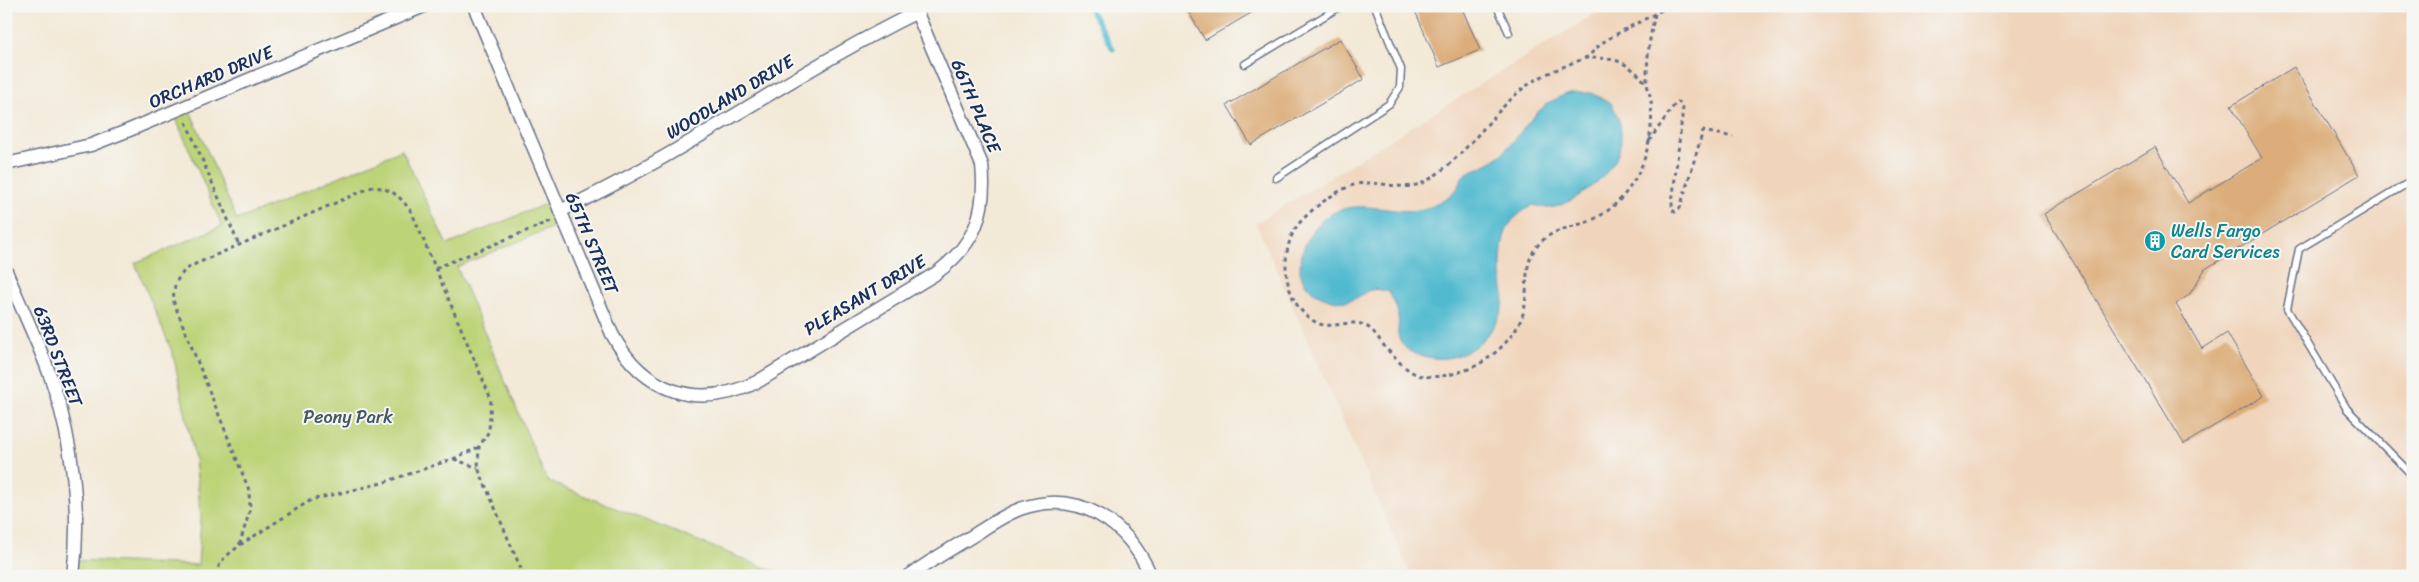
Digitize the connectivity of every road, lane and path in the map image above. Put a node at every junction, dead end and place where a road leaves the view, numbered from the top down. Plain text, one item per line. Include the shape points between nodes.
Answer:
1 (424, 6) edge
2 (474, 6) edge
3 (1341, 6) edge
4 (1375, 6) edge
5 (1497, 6) edge
6 (1669, 6) edge
7 (915, 9) edge
8 (1655, 14) junction
9 (1510, 33) dead end
10 (1584, 58) junction
11 (1245, 64) dead end
12 (1646, 83) junction
13 (180, 109) junction
14 (1733, 137) dead end
15 (1649, 142) junction
16 (6, 164) edge
17 (1276, 178) dead end
18 (2413, 180) edge
19 (561, 213) junction
20 (977, 223) joint
21 (239, 245) junction
22 (436, 268) junction
23 (6, 271) edge
24 (757, 382) joint
25 (479, 447) junction
26 (453, 459) junction
27 (478, 468) junction
28 (2413, 476) edge
29 (239, 546) junction
30 (73, 576) edge
31 (218, 576) edge
32 (524, 576) edge
33 (654, 576) edge
34 (724, 576) edge
35 (909, 576) edge
36 (1151, 576) edge

1 - 13 street, ORCHARD DRIVE
2 - 19 street, 65TH STREET
3 - 11 lane
4 - 17 lane via 1401,69 1400,87 1389,104
5 - 9 lane
6 - 8 path
7 - 19 street, WOODLAND DRIVE
7 - 20 street, 66TH PLACE via 982,165 984,187
8 - 10 path via 1602,43
8 - 12 path
10 - 12 path via 1615,59 1631,66
10 - 15 path via 1524,88 1453,160 1427,180 1414,186 1400,187 1362,182 1328,198 1312,210 1289,242 1286,264 1289,289 1298,306 1319,324 1357,323 1366,326 1399,362 1421,376 1450,374 1477,365 1499,350 1516,328 1525,308 1530,255 1551,233 1592,220 1615,206 1632,184
12 - 15 path via 1651,99
13 - 16 street, ORCHARD DRIVE via 91,145
13 - 21 path
14 - 15 path via 1703,132 1680,208 1674,212 1672,204 1683,108 1679,102
18 - 28 lane via 2299,249 2287,309 2347,409
19 - 22 path
19 - 24 street, 65TH STREET via 612,334 634,367 669,390 688,395 728,393
20 - 24 street, PLEASANT DRIVE via 964,247 936,274
21 - 22 path via 372,187 381,187 396,193 412,213
21 - 29 path via 185,270 173,293 174,303 249,490 250,510
22 - 25 path via 491,399 489,431
23 - 30 street, 63RD STREET via 53,384 64,425 76,506
25 - 26 path
25 - 27 path
26 - 27 path
26 - 29 path via 382,483 311,500
27 - 32 path
29 - 31 path via 224,558
33 - 34 path via 698,573
35 - 36 street via 1002,518 1041,504 1063,504 1097,513 1120,530 1142,556

